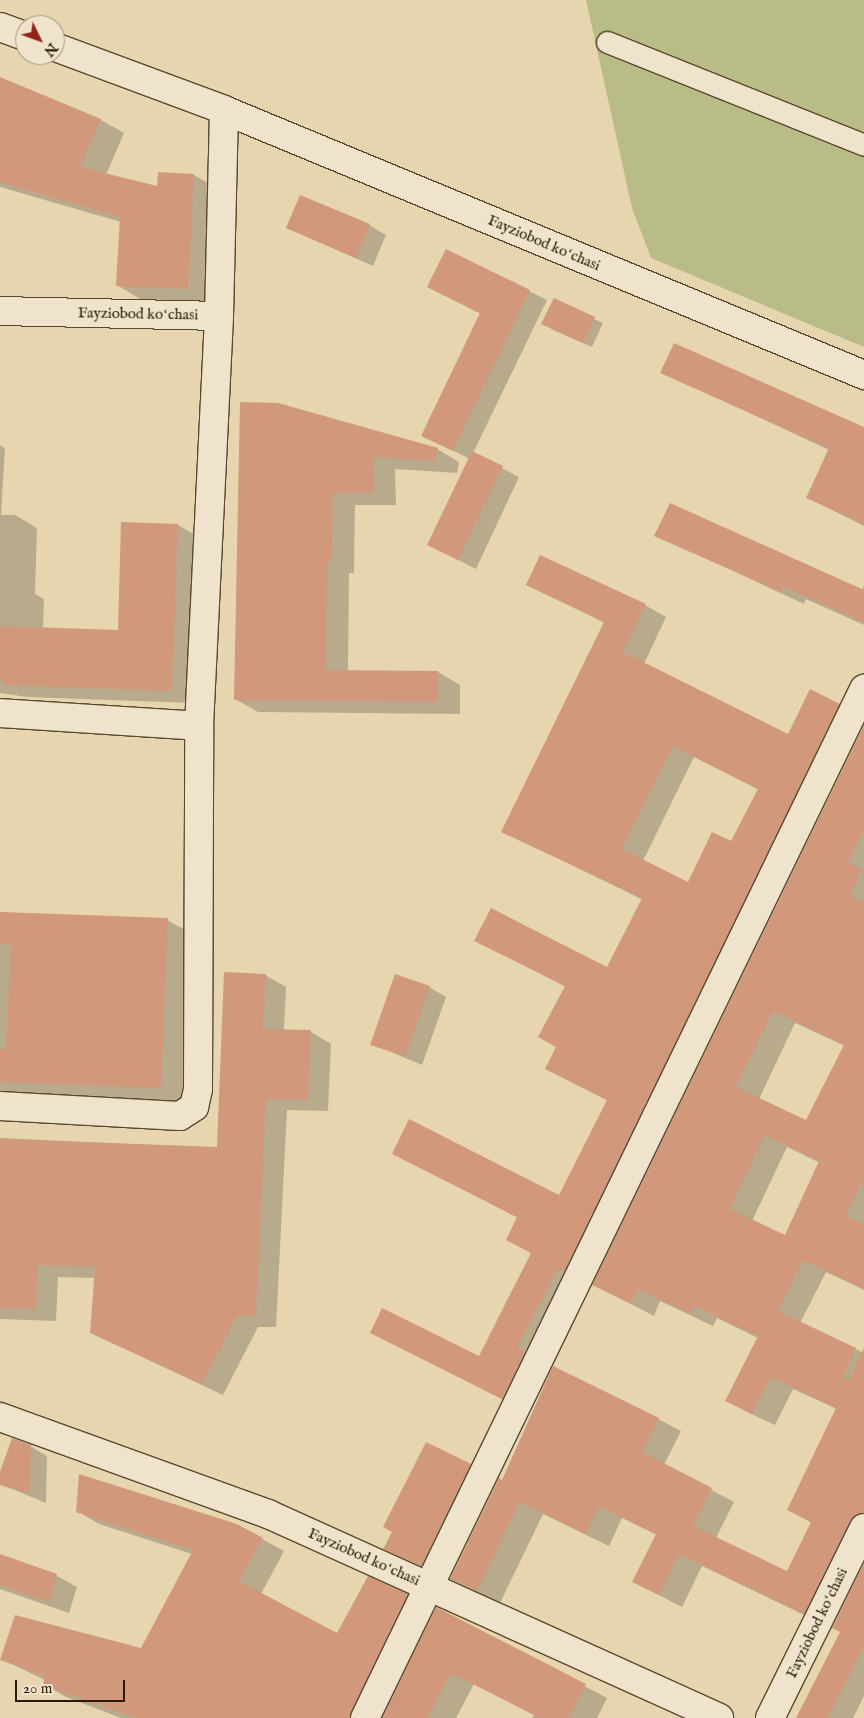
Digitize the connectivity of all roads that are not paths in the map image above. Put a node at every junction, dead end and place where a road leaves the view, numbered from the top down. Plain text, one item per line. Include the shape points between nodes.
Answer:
1 (0, 27) edge
2 (15, 32) edge
3 (607, 42) dead end
4 (65, 51) edge
5 (224, 110) junction
6 (864, 145) edge
7 (0, 311) edge
8 (219, 316) junction
9 (864, 375) edge
10 (864, 689) edge
11 (0, 713) edge
12 (199, 726) junction
13 (0, 1106) edge
14 (0, 1418) edge
15 (864, 1528) edge
16 (431, 1587) junction
17 (365, 1718) edge
18 (719, 1718) edge
19 (770, 1718) edge

1 - 2 street
3 - 6 lane
4 - 5 street, Fayziobod koʻchasi
5 - 8 street, Fayziobod koʻchasi
5 - 9 street, Fayziobod koʻchasi
7 - 8 street, Fayziobod koʻchasi
8 - 12 street
10 - 16 street
11 - 12 street
12 - 13 street via 198,1089 194,1107 180,1116
14 - 16 street, Fayziobod koʻchasi via 268,1514
15 - 19 street, Fayziobod koʻchasi
16 - 17 street
16 - 18 street, Fayziobod koʻchasi

